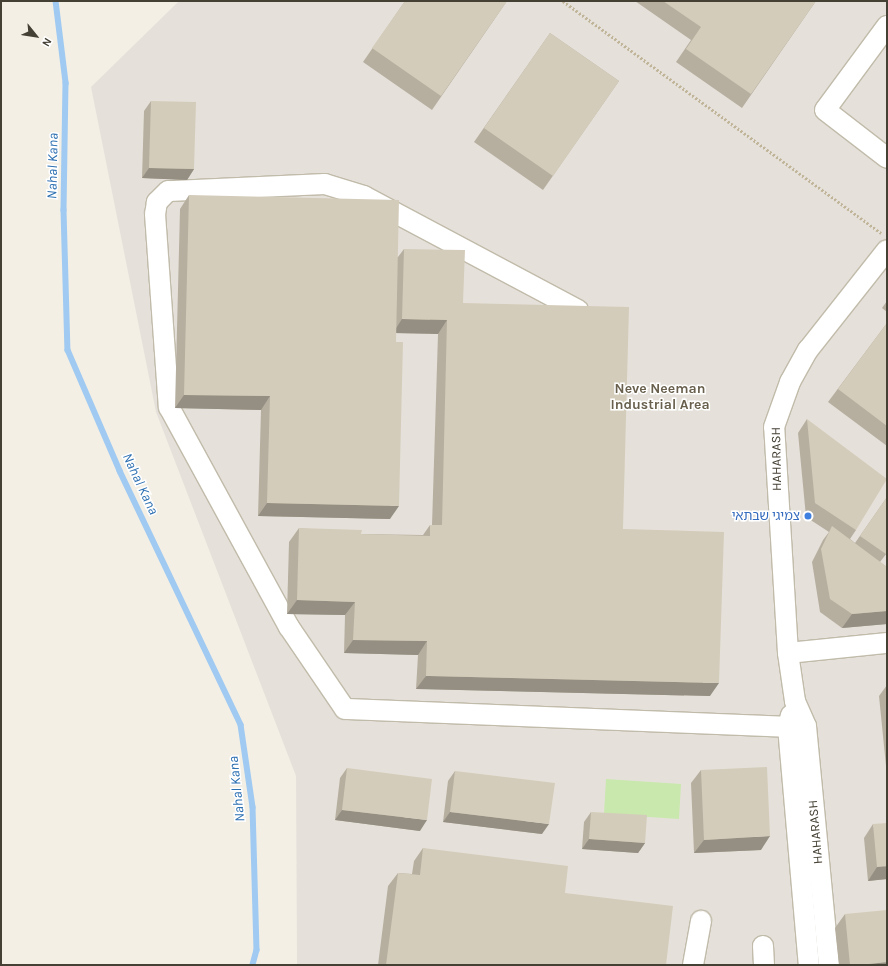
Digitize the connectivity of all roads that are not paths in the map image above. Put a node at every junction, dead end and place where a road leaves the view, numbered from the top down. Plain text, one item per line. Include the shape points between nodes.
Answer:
1 (887, 26) edge
2 (887, 158) edge
3 (887, 250) edge
4 (578, 310) edge
5 (887, 644) edge
6 (788, 652) junction
7 (794, 701) junction
8 (788, 727) junction
9 (701, 920) dead end
10 (693, 965) edge
11 (809, 965) edge
12 (829, 965) edge

1 - 2 street via 825,110
3 - 6 street, HAHARASH via 808,350 790,382 774,427
4 - 8 street via 364,196 325,184 168,192 157,202 155,214 169,406 289,627 345,709
5 - 6 street
6 - 7 street, HAHARASH
7 - 8 street, HAHARASH
7 - 12 street, HAHARASH via 806,726
8 - 11 street, HAHARASH
9 - 10 street

